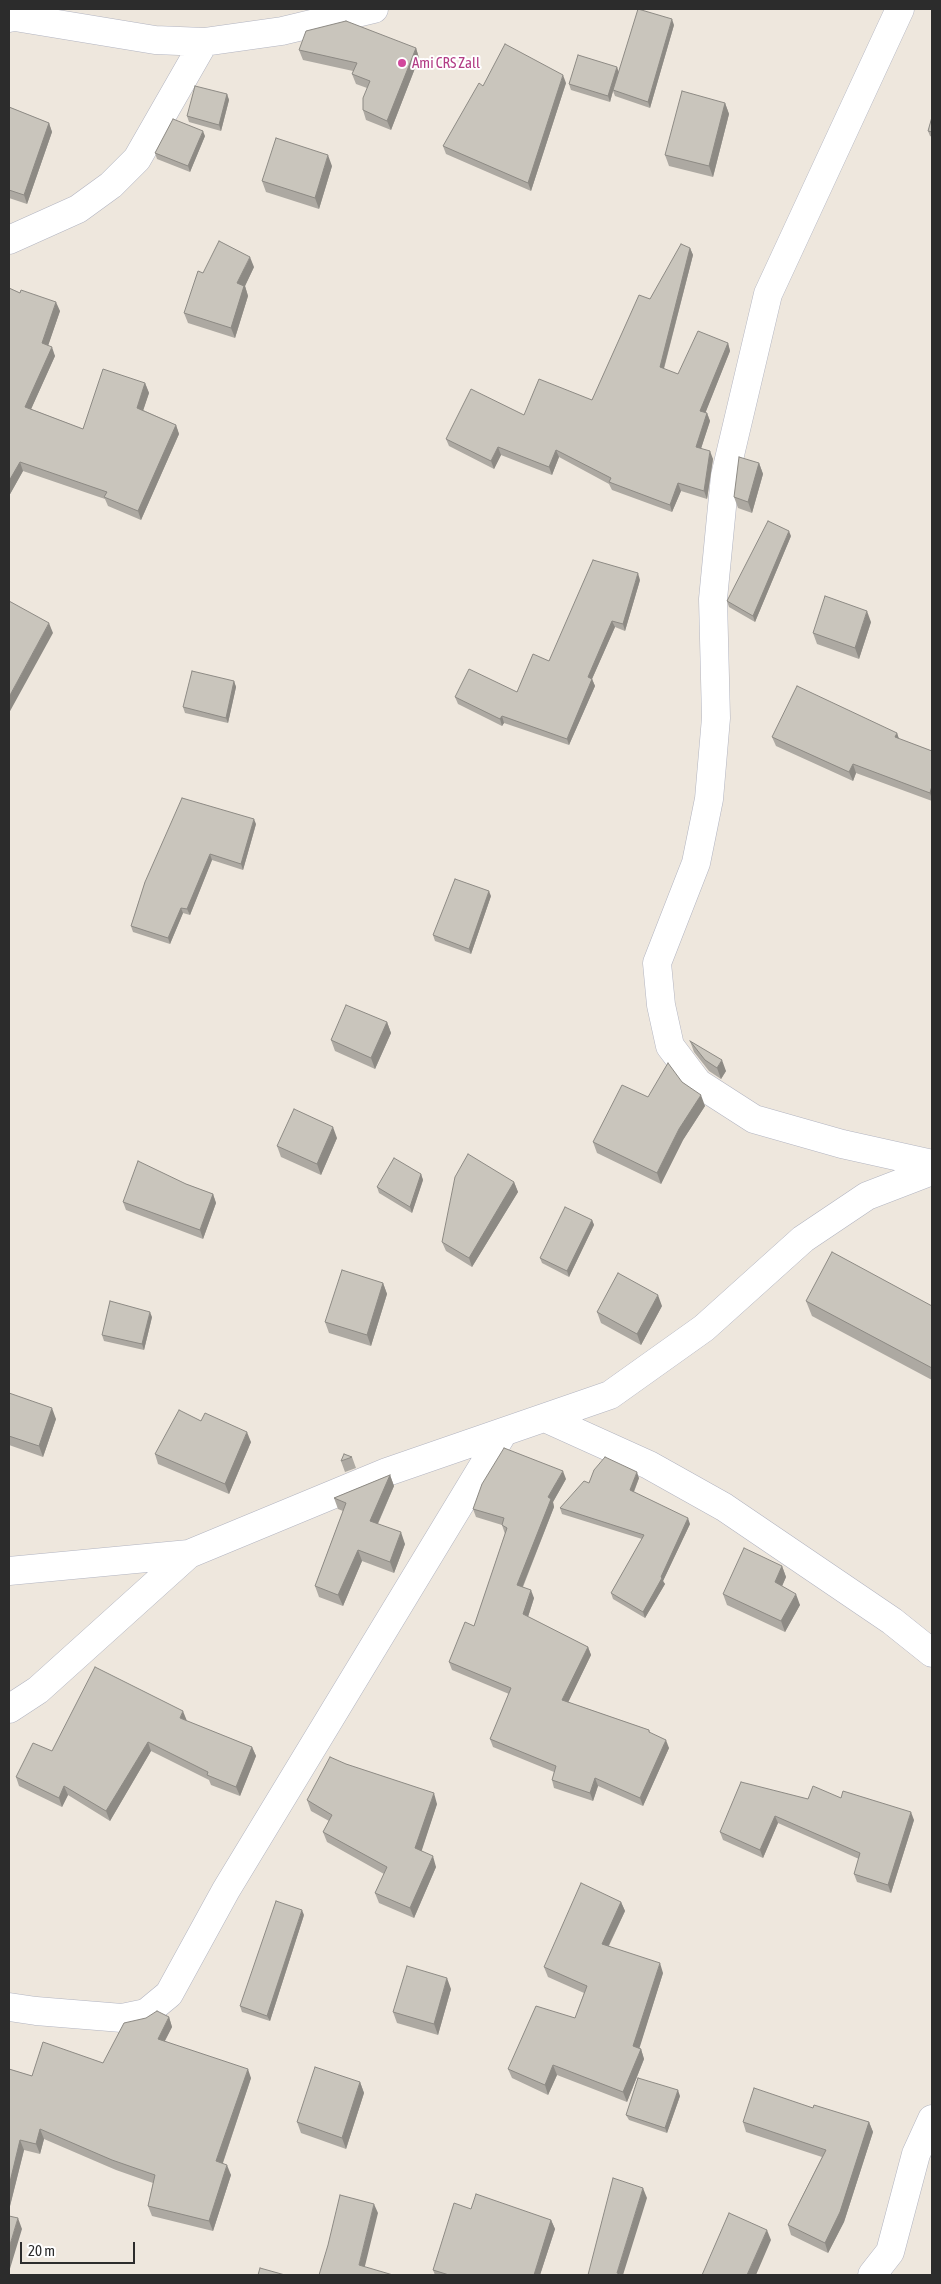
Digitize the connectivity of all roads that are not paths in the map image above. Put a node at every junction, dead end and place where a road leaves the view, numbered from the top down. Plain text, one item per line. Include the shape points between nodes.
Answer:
1 (374, 9) edge
2 (900, 9) edge
3 (9, 18) edge
4 (204, 42) junction
5 (9, 240) edge
6 (932, 1164) edge
7 (932, 1172) edge
8 (546, 1418) junction
9 (503, 1433) junction
10 (189, 1554) junction
11 (9, 1571) edge
12 (932, 1653) edge
13 (9, 1709) edge
14 (9, 2007) edge
15 (932, 2119) edge
16 (872, 2275) edge

1 - 4 street via 282,31
2 - 6 street via 768,294 725,476 713,599 716,718 709,799 696,863 657,963 661,1005 670,1046 698,1083 754,1119 842,1144
3 - 4 street via 155,40
4 - 5 street via 137,159 111,185 78,209
7 - 8 street via 867,1196 803,1239 704,1328 610,1396
8 - 9 street
8 - 12 street via 649,1465 724,1507 892,1621
9 - 10 street via 387,1472
9 - 14 street via 226,1890 169,1994 146,2013 122,2018
10 - 11 street
10 - 13 street via 38,1690
15 - 16 street via 916,2154 890,2252

